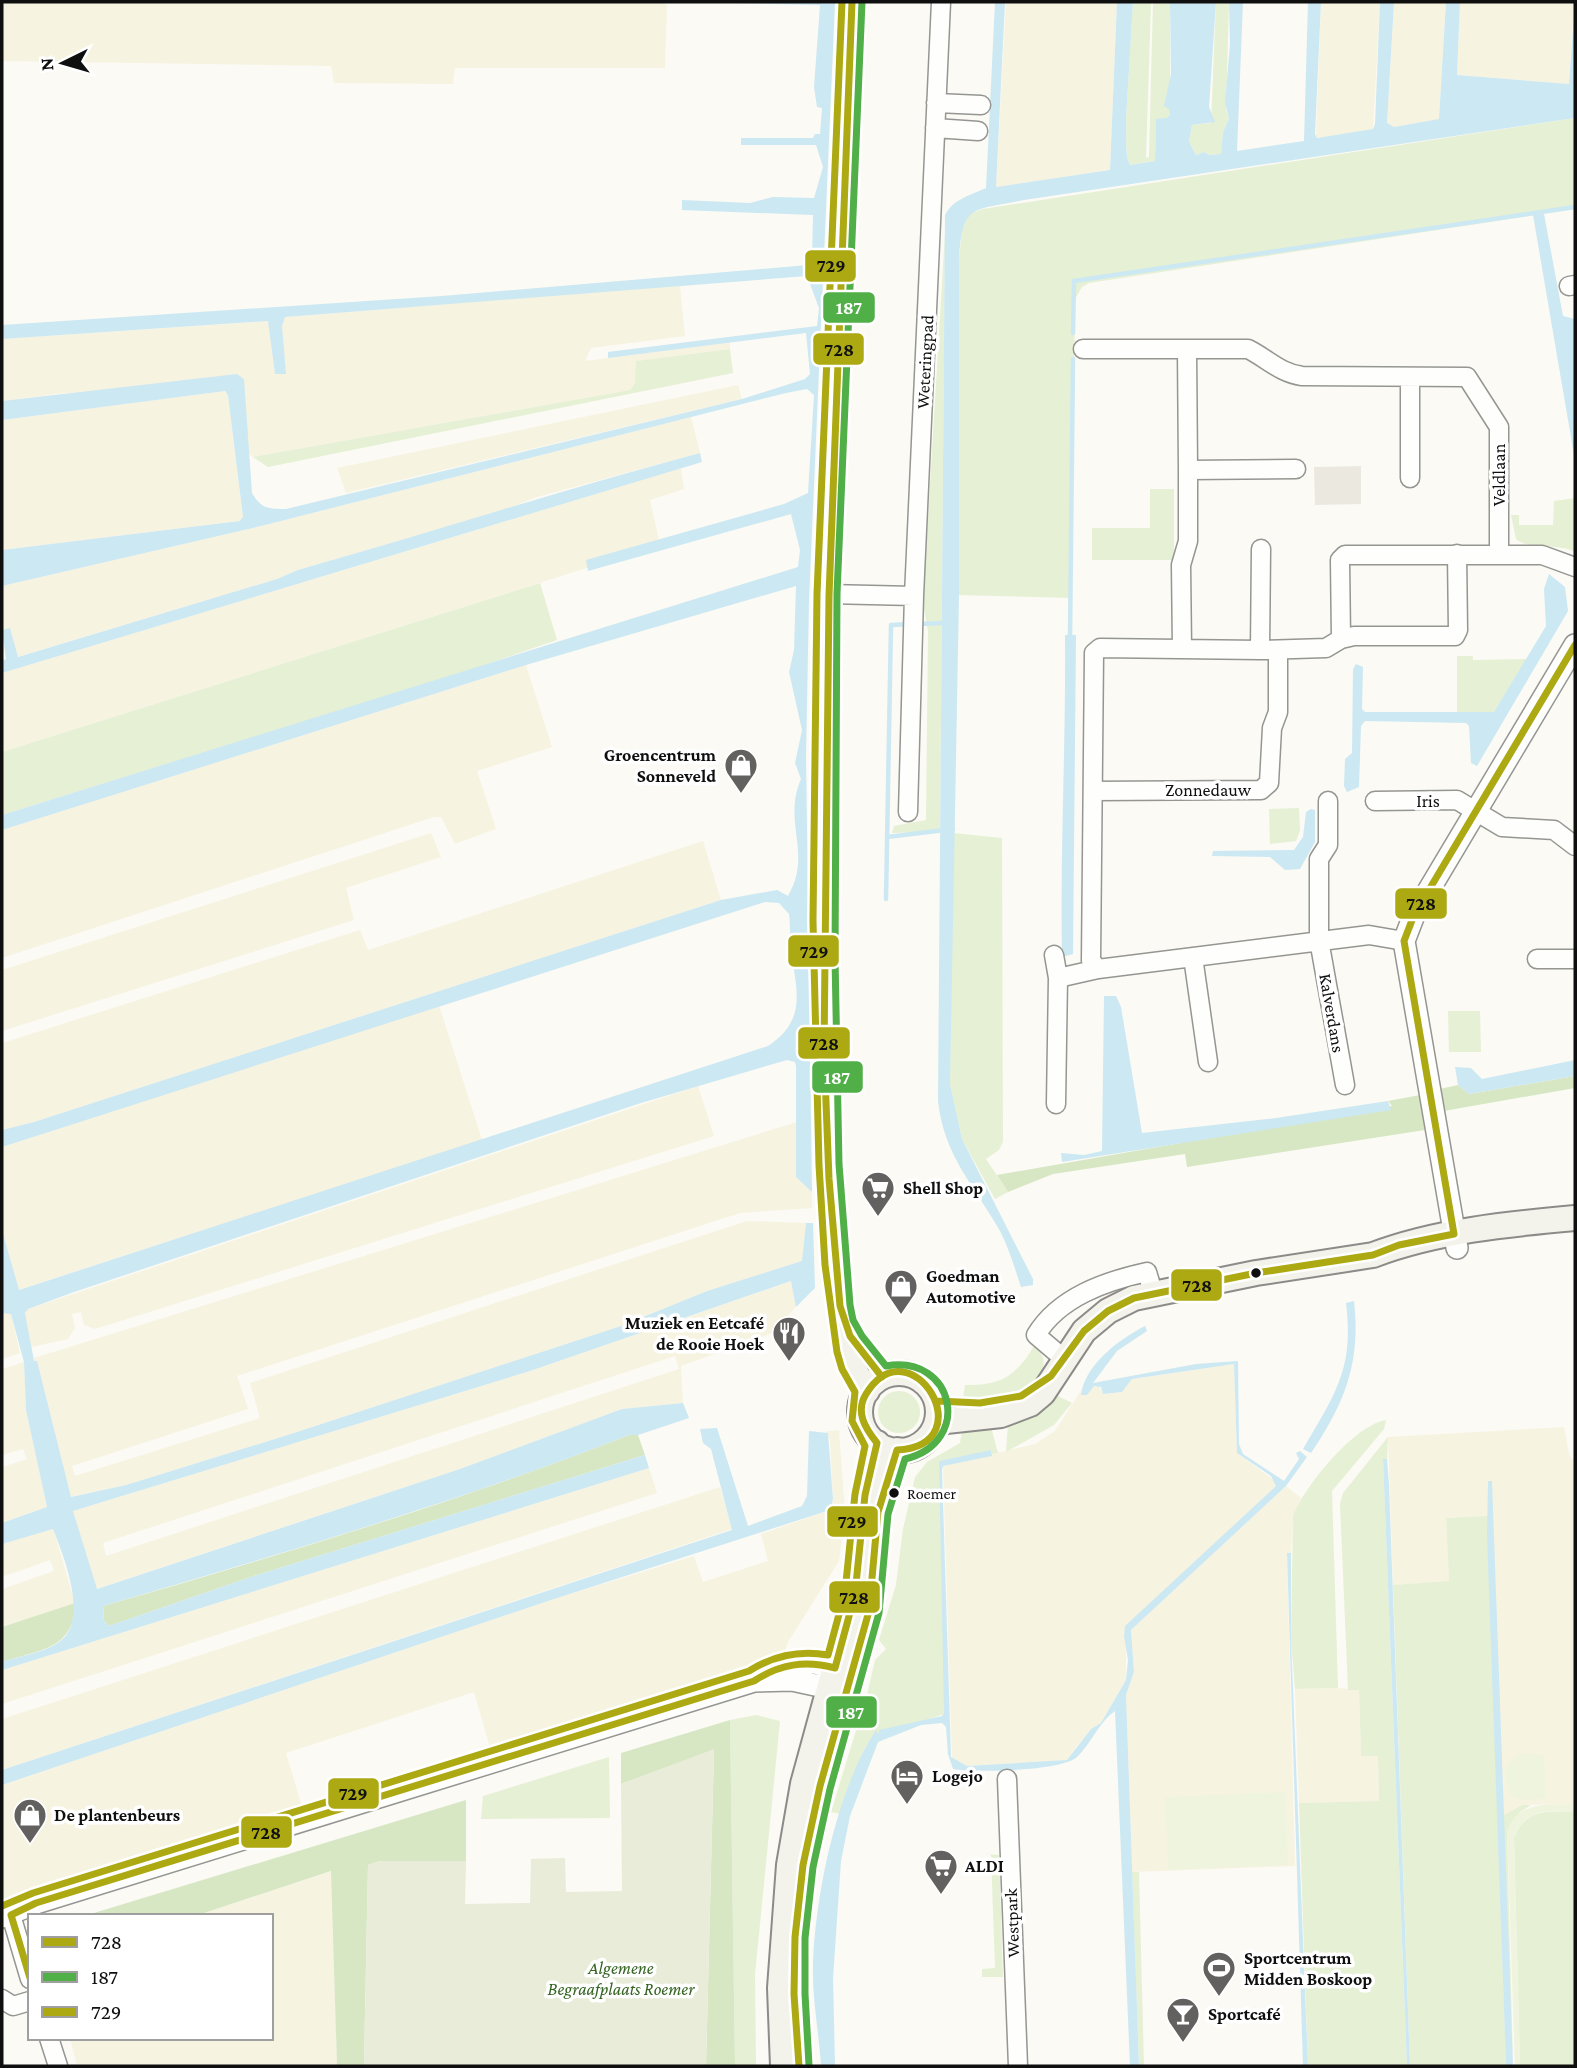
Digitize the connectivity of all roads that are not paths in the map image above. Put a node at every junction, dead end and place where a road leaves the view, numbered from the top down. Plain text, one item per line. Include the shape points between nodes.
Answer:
1 (852, 2) edge
2 (941, 2) edge
3 (936, 103) junction
4 (981, 105) dead end
5 (935, 128) junction
6 (978, 131) dead end
7 (1083, 349) dead end
8 (1187, 350) junction
9 (1410, 377) junction
10 (1296, 469) dead end
11 (1188, 470) junction
12 (1410, 478) dead end
13 (1261, 549) dead end
14 (1457, 554) junction
15 (1499, 555) junction
16 (1575, 567) edge
17 (827, 594) junction
18 (914, 596) junction
19 (1341, 639) junction
20 (1575, 645) edge
21 (1182, 649) junction
22 (1269, 650) junction
23 (1093, 791) junction
24 (1328, 801) dead end
25 (1374, 801) dead end
26 (1478, 811) junction
27 (908, 812) dead end
28 (1575, 846) edge
29 (1319, 940) junction
30 (1405, 941) junction
31 (1054, 955) dead end
32 (1193, 957) junction
33 (1537, 959) dead end
34 (1575, 960) edge
35 (1098, 970) junction
36 (1058, 978) junction
37 (1208, 1062) dead end
38 (1345, 1085) dead end
39 (1056, 1104) dead end
40 (1575, 1219) edge
41 (1455, 1241) junction
42 (1153, 1292) junction
43 (1057, 1367) junction
44 (874, 1384) junction
45 (937, 1411) junction
46 (887, 1447) junction
47 (838, 1679) junction
48 (1007, 1779) dead end
49 (6, 1916) edge
50 (28, 1974) edge
51 (2, 2000) edge
52 (28, 2002) edge
53 (49, 2040) edge
54 (58, 2066) edge
55 (783, 2066) edge
56 (799, 2066) edge
57 (1018, 2066) edge

1 - 17 main road
2 - 3 street, Weteringpad
3 - 4 street
3 - 5 street, Weteringpad
5 - 6 street
5 - 18 street, Weteringpad
7 - 8 street, Veldlaan
8 - 9 street, Veldlaan via 1248,349 1286,374
8 - 11 street
9 - 12 street
9 - 15 street, Veldlaan via 1466,377 1499,427
10 - 11 street
11 - 21 street via 1188,541 1181,565
13 - 22 street, Zonnedauw
14 - 15 street
14 - 19 street via 1455,636
14 - 19 street via 1346,555 1340,560
15 - 16 street via 1542,555
17 - 18 street
17 - 44 main road via 825,998 832,1214 843,1324
18 - 27 street, Weteringpad
19 - 22 street via 1326,648
20 - 26 street
21 - 22 street
21 - 23 street via 1100,648 1094,653
22 - 23 street, Zonnedauw via 1278,712 1266,786 1261,790
23 - 35 street via 1091,961
24 - 29 street, Kalverdans via 1328,845 1319,859
25 - 26 street, Iris via 1457,800
26 - 28 street, Iris via 1502,827 1554,830
26 - 30 street via 1414,915
29 - 30 street via 1369,934
29 - 32 street
29 - 38 street, Kalverdans
30 - 41 street
31 - 36 street
32 - 35 street
32 - 37 street
33 - 34 street
35 - 36 street
36 - 39 street
40 - 41 main road via 1523,1235
41 - 42 main road via 1396,1257 1373,1255
42 - 43 main road via 1108,1311 1084,1331
42 - 43 street via 1147,1272 1093,1288 1063,1306 1036,1335
43 - 45 main road via 1042,1393 1001,1415
44 - 45 main road via 902,1373 915,1376 926,1384
44 - 46 main road via 861,1404 861,1419 866,1432
45 - 46 main road via 922,1443
46 - 47 main road via 863,1507 855,1594
47 - 49 street via 815,1662 767,1670 754,1681
47 - 55 main road via 803,1784 786,1889 780,1988
47 - 56 main road via 803,1864 794,1994
48 - 57 street, Westpark
49 - 50 street
51 - 52 street via 13,2006
53 - 54 street

